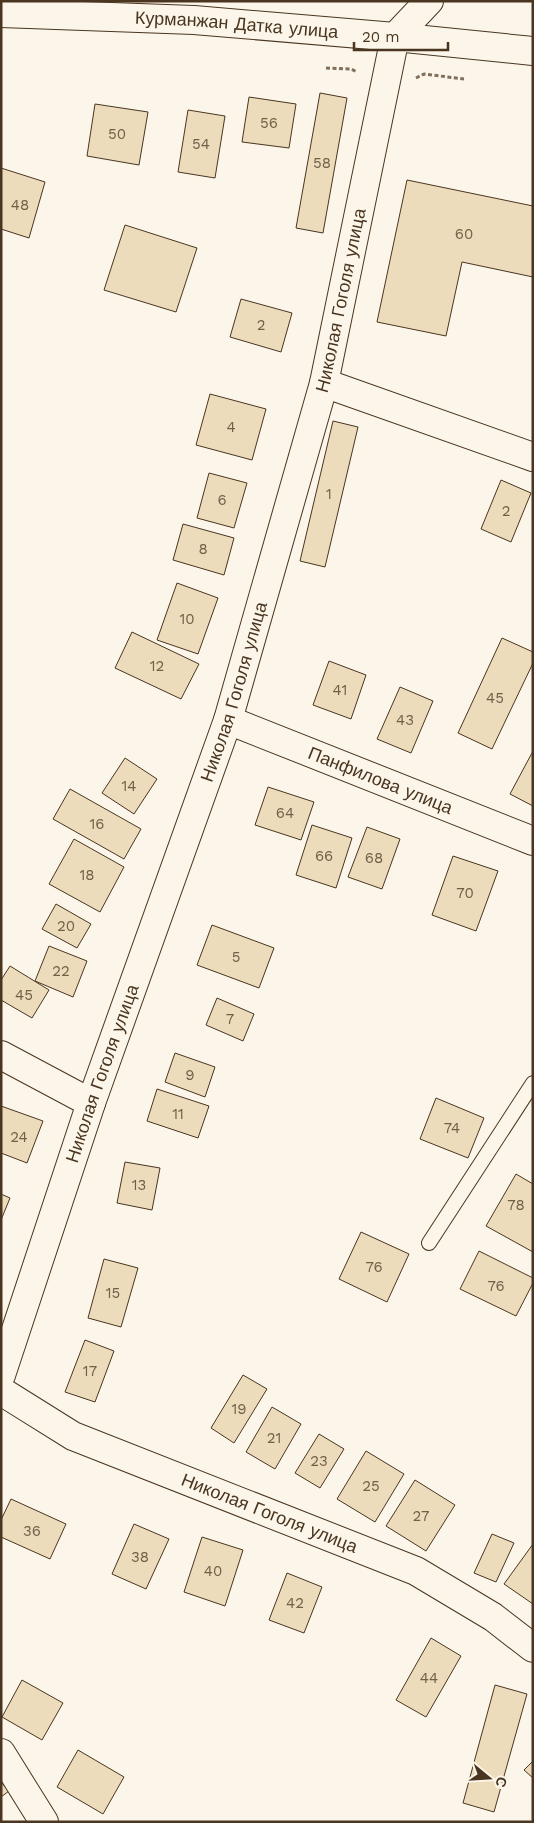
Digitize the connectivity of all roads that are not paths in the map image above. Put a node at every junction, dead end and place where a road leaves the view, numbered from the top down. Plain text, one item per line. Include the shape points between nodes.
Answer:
1 (429, 1) edge
2 (1, 13) edge
3 (395, 37) junction
4 (533, 51) edge
5 (324, 383) junction
6 (533, 458) edge
7 (228, 720) junction
8 (533, 841) edge
9 (1, 1054) edge
10 (533, 1083) edge
11 (91, 1103) junction
12 (429, 1243) dead end
13 (1, 1375) edge
14 (1, 1390) edge
15 (533, 1648) edge
16 (1, 1753) edge
17 (44, 1822) edge

1 - 3 street
2 - 3 street, Курманжан Датка улица via 194,20
3 - 4 street, Курманжан Датка улица
3 - 5 street, Николая Гоголя улица
5 - 6 street
5 - 7 street, Николая Гоголя улица
7 - 8 street, Панфилова улица
7 - 11 street, Николая Гоголя улица
9 - 11 street
10 - 12 lane
11 - 13 street, Николая Гоголя улица
14 - 15 street, Николая Гоголя улица via 73,1436 416,1570 493,1617
16 - 17 street

